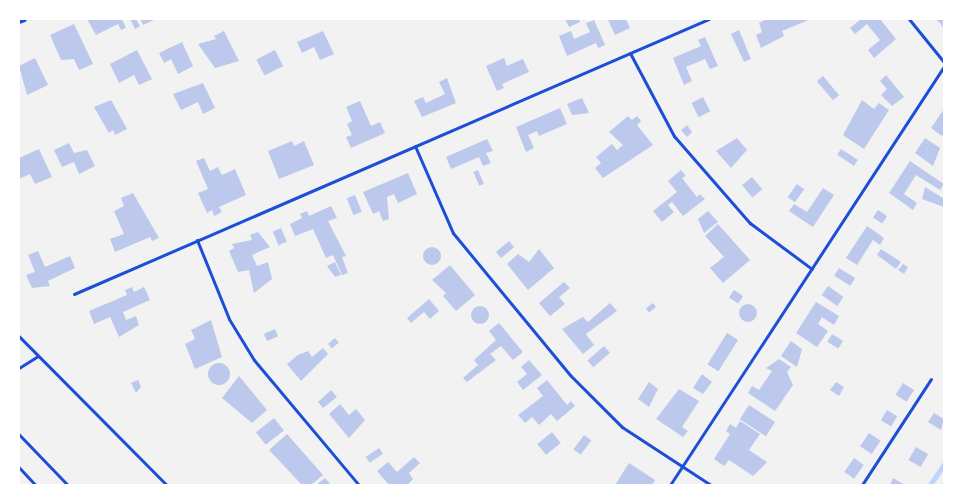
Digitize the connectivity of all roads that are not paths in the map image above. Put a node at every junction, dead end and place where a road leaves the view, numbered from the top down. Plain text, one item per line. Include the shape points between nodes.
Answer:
1 (24, 19) edge
2 (709, 19) edge
3 (908, 19) edge
4 (19, 21) edge
5 (630, 53) junction
6 (944, 62) edge
7 (944, 67) edge
8 (415, 146) junction
9 (197, 240) junction
10 (812, 269) junction
11 (74, 294) dead end
12 (682, 466) junction
13 (358, 485) edge
14 (670, 485) edge
15 (711, 485) edge

1 - 4 street
2 - 5 lane
3 - 6 lane
5 - 8 lane
5 - 10 lane via 656,107 686,150 750,223
7 - 10 lane
8 - 9 lane
8 - 12 lane via 453,233 571,376 609,416
9 - 11 lane
9 - 13 lane via 229,319 254,360
10 - 12 lane
12 - 14 lane
12 - 15 lane

